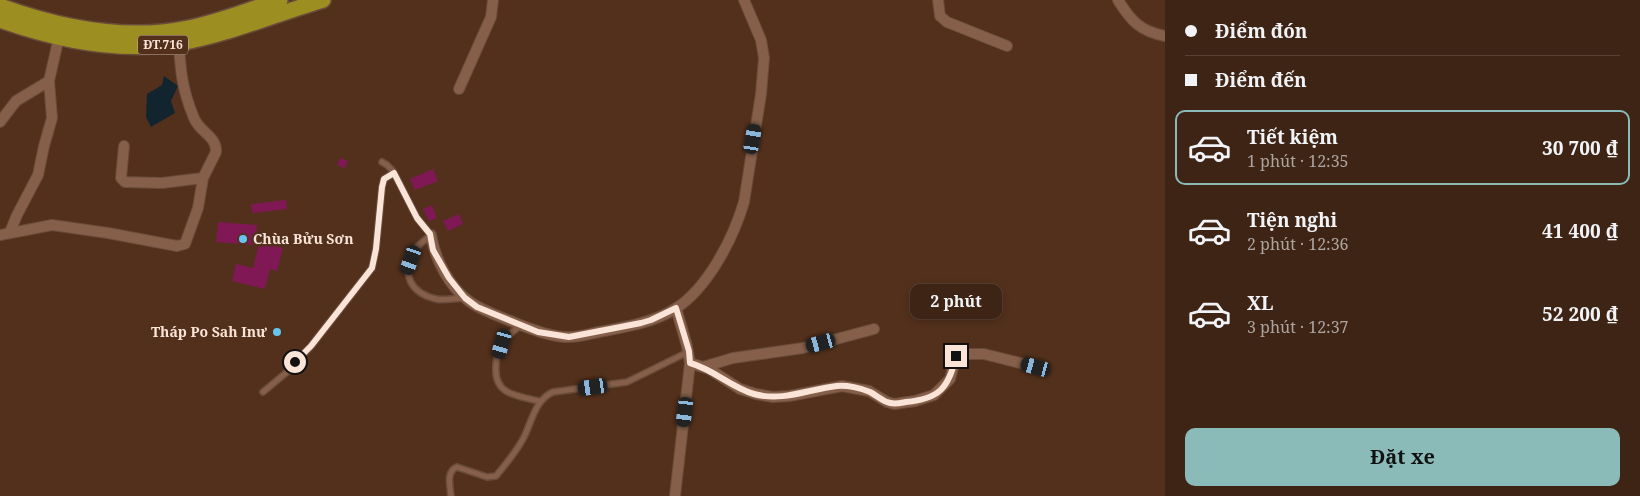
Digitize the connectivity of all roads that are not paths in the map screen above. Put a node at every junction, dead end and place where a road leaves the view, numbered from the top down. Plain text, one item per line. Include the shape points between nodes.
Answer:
1 (280, 0) edge
2 (324, 0) edge
3 (492, 0) edge
4 (744, 0) edge
5 (938, 0) edge
6 (1118, 0) edge
7 (0, 6) edge
8 (0, 20) edge
9 (1165, 36) edge
10 (59, 37) junction
11 (176, 37) junction
12 (1007, 46) dead end
13 (49, 81) junction
14 (459, 89) dead end
15 (0, 122) edge
16 (124, 146) dead end
17 (382, 162) dead end
18 (394, 173) junction
19 (203, 178) junction
20 (5, 233) edge
21 (430, 234) junction
22 (465, 298) junction
23 (676, 308) junction
24 (522, 325) junction
25 (874, 329) dead end
26 (689, 351) junction
27 (690, 363) junction
28 (703, 367) junction
29 (1036, 367) dead end
30 (263, 392) dead end
31 (540, 401) junction
32 (451, 496) edge
33 (675, 496) edge

1 - 11 main road, ĐT.716 via 196,26
2 - 11 main road, ĐT.716 via 208,36
3 - 14 street via 491,17
4 - 23 street via 763,45 764,58 744,202 740,218 712,270 696,291
5 - 12 street via 940,16 947,22
6 - 9 street via 1135,23 1146,31
7 - 11 main road, ĐT.716 via 43,20 92,29
8 - 10 main road, ĐT.716
10 - 11 main road, ĐT.716 via 120,45 157,45
10 - 13 street
11 - 19 street via 183,84 194,119 216,144 216,152
13 - 15 street via 16,101
13 - 20 street via 52,118 38,175
16 - 19 street via 120,173 125,182 162,183
17 - 18 lane
18 - 21 lane via 417,218
18 - 30 lane via 384,179 382,187 372,268 311,346
19 - 20 street via 198,208 188,240 182,246 55,225
21 - 22 street via 437,258
21 - 22 lane via 414,251 407,270 410,282 416,290 437,299
22 - 24 street via 477,307
23 - 24 street via 651,320 578,336 556,336
23 - 26 street
24 - 31 lane via 502,344 496,378 506,392
25 - 28 street via 803,348 733,358
26 - 27 street
26 - 31 lane via 627,382 553,392
27 - 28 street
27 - 33 street
28 - 29 street via 740,389 756,394 789,396 842,386 869,392 894,404 934,396 950,379 958,354 984,354
31 - 32 lane via 524,438 496,476 453,469

